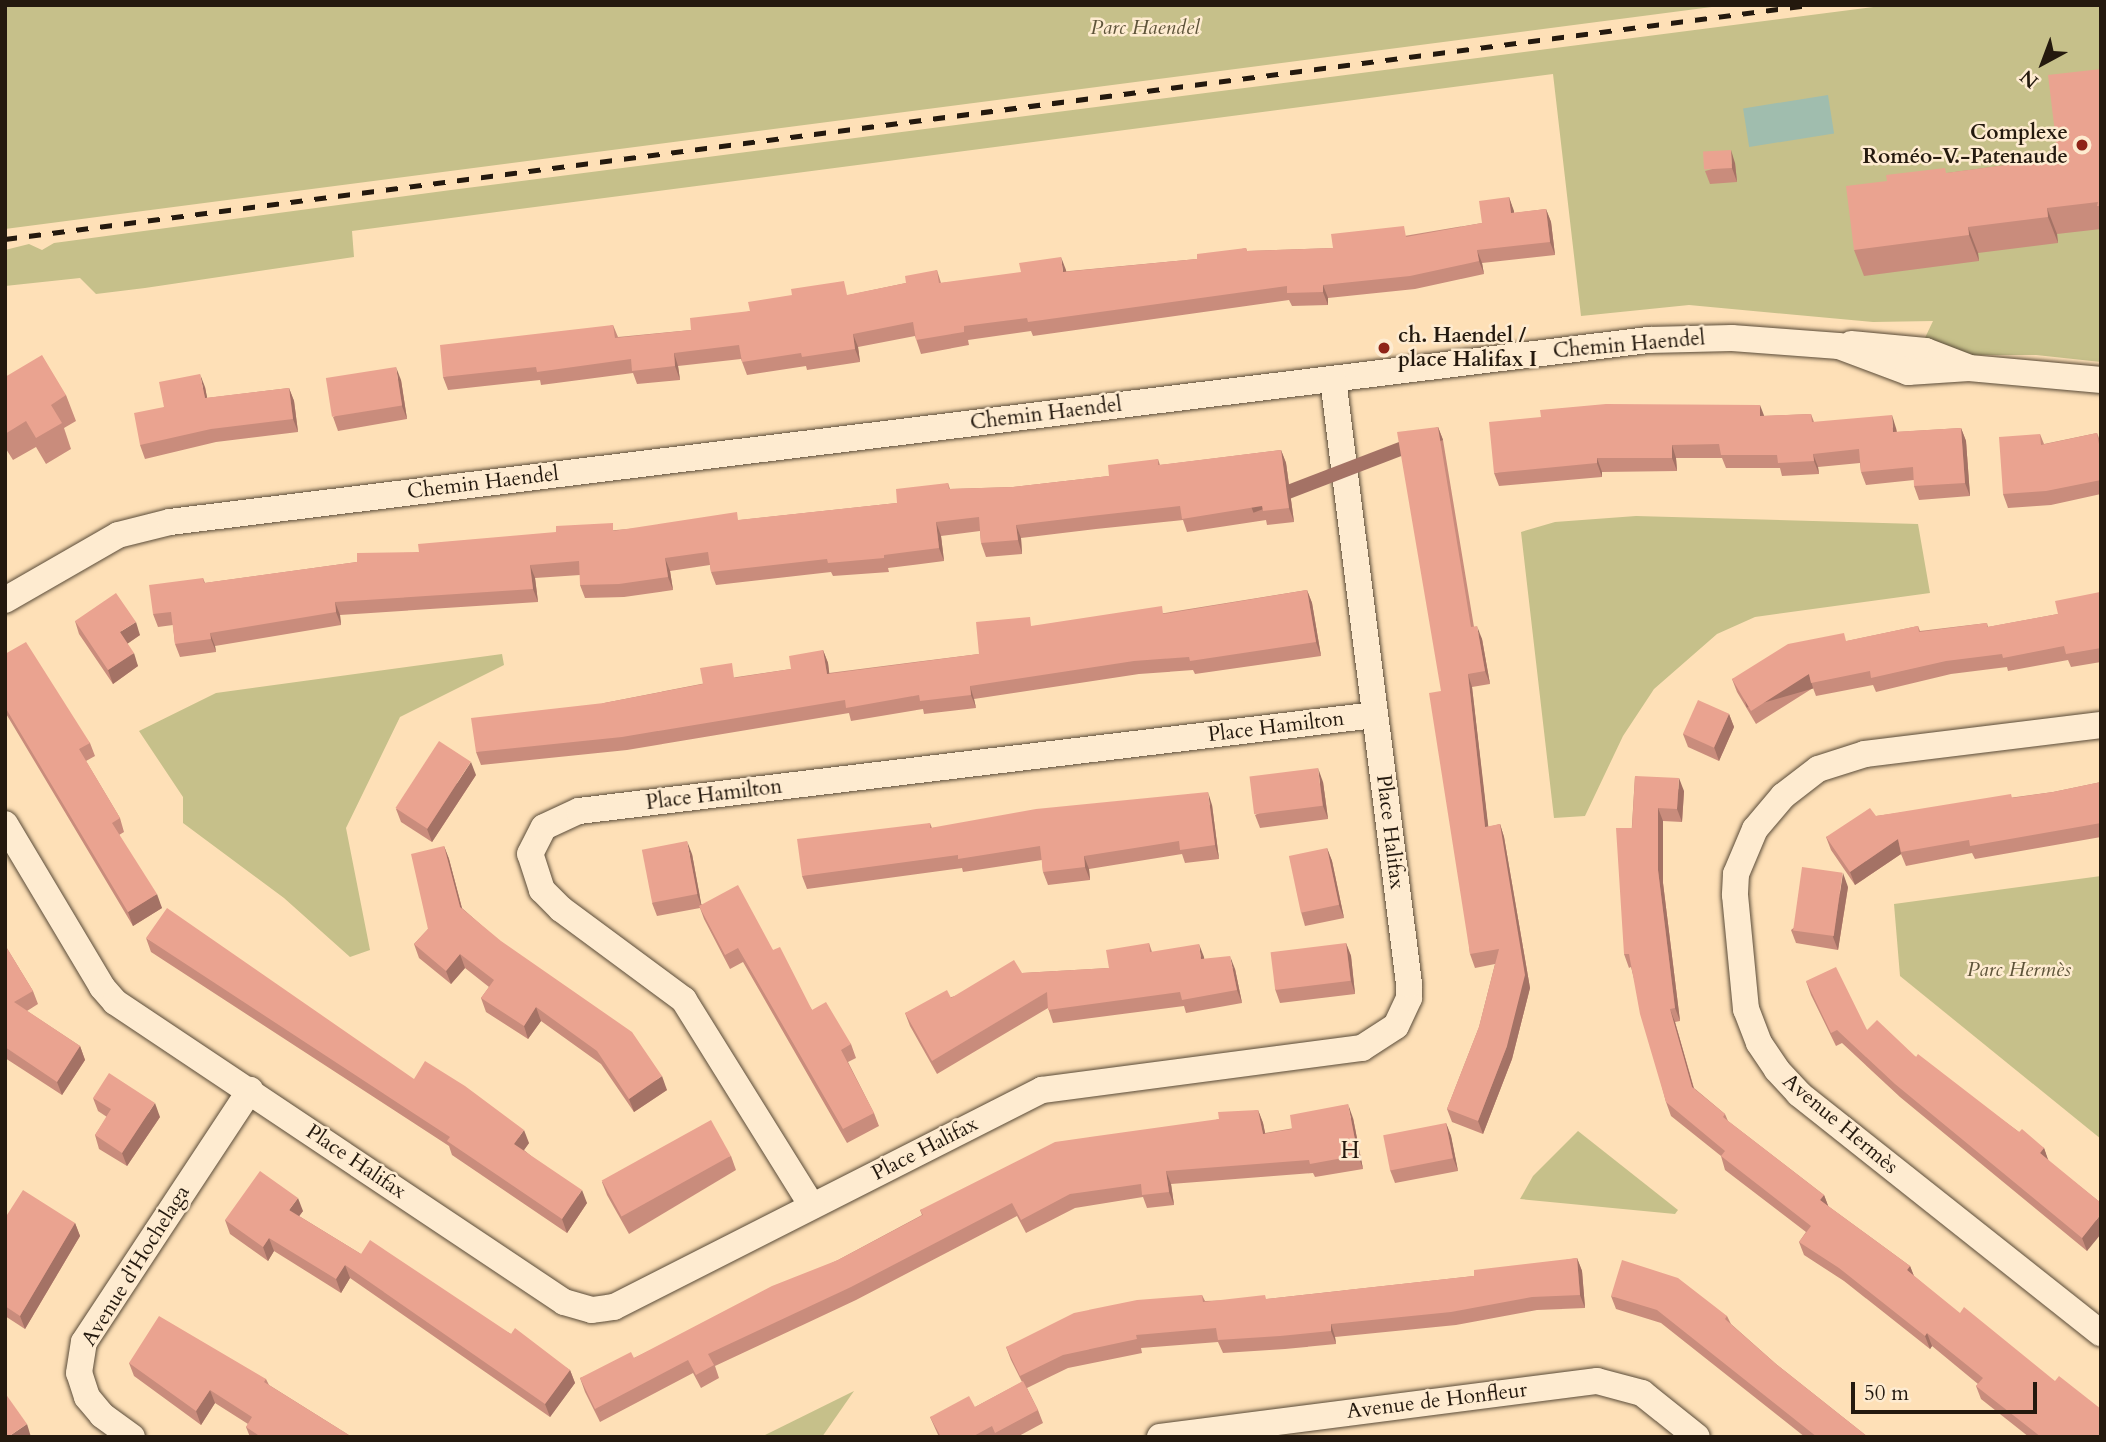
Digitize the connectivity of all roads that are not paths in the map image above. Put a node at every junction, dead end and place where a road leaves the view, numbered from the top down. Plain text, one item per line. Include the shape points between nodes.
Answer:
1 (1333, 379) junction
2 (2101, 380) edge
3 (5, 600) edge
4 (1375, 715) junction
5 (2101, 725) edge
6 (5, 824) edge
7 (250, 1090) junction
8 (811, 1206) junction
9 (2101, 1333) edge
10 (132, 1437) edge
11 (1160, 1437) edge
12 (1697, 1437) edge

1 - 2 street, Chemin Haendel via 1676,337 1839,346 1908,372 1969,369
1 - 3 street, Chemin Haendel via 170,522 118,535
1 - 4 street, Place Halifax
4 - 8 street, Place Halifax via 1409,984 1405,1011 1393,1028 1362,1048 1052,1086
4 - 8 street, Place Hamilton via 579,811 544,827 530,855 542,890 684,1000
5 - 9 street, Avenue Hermès via 1865,754 1818,769 1776,802 1755,829 1736,874 1735,906 1746,1009 1759,1043 1777,1070 1799,1094
6 - 7 street, Place Halifax via 109,995
7 - 8 street, Place Halifax via 564,1302 582,1308 614,1307
7 - 10 street, Avenue d'Hochelaga via 83,1342 79,1373 87,1397 102,1416
11 - 12 street, Avenue de Honfleur via 1597,1381 1642,1393

